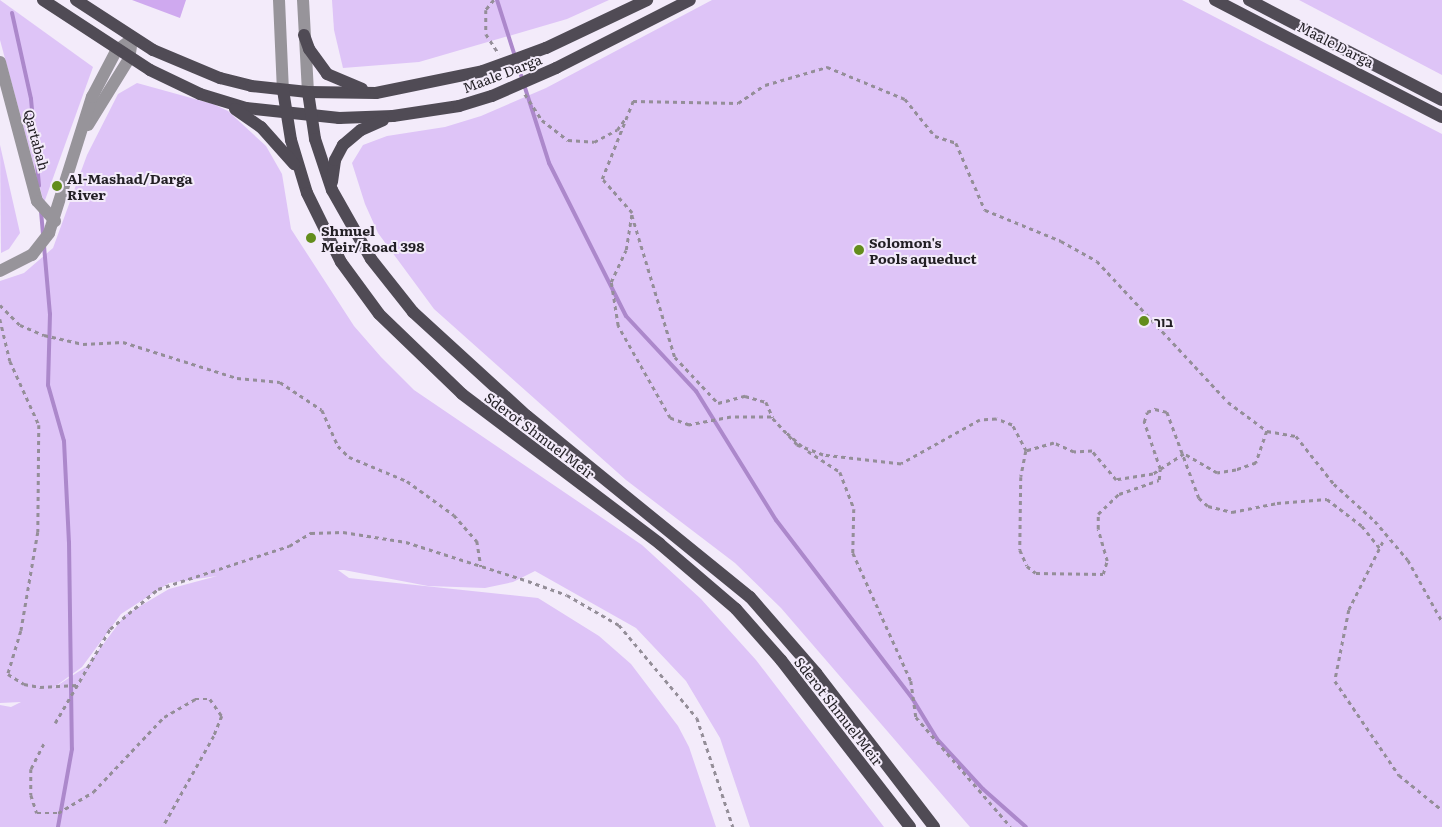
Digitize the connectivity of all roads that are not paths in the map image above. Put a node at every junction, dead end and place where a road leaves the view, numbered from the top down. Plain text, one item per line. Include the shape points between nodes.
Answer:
1 (43, 0) edge
2 (76, 0) edge
3 (279, 0) edge
4 (303, 0) edge
5 (647, 0) edge
6 (690, 0) edge
7 (1215, 0) edge
8 (1249, 0) edge
9 (304, 35) junction
10 (132, 38) junction
11 (116, 51) junction
12 (129, 58) junction
13 (0, 62) edge
14 (283, 90) junction
15 (308, 92) junction
16 (376, 93) junction
17 (1442, 100) edge
18 (224, 102) junction
19 (286, 114) junction
20 (310, 116) junction
21 (393, 116) junction
22 (1442, 117) edge
23 (81, 136) junction
24 (299, 171) junction
25 (332, 190) junction
26 (55, 221) junction
27 (0, 270) edge
28 (910, 827) edge
29 (934, 827) edge

1 - 11 main road
2 - 10 main road, Maale Darga
3 - 14 street, Sderot Shmuel Meir
4 - 9 street, Sderot Shmuel Meir
5 - 16 main road, Maale Darga, bridge via 546,48 483,71
6 - 21 main road, Maale Darga, bridge via 556,68 492,96 459,106
7 - 22 main road, Maale Darga
8 - 17 main road, Maale Darga
9 - 15 street, Sderot Shmuel Meir
9 - 16 main road via 309,50 327,74
10 - 11 street
10 - 12 street
10 - 14 main road, Maale Darga via 220,78
11 - 12 main road
11 - 23 street via 92,97
12 - 18 main road via 180,86
12 - 23 street
13 - 26 street, Qartabah via 37,201
14 - 15 main road, Maale Darga
14 - 19 main road, Sderot Shmuel Meir
15 - 16 main road, Maale Darga
15 - 20 main road, Sderot Shmuel Meir
18 - 19 main road, Maale Darga
18 - 24 main road via 261,126
19 - 20 main road, Maale Darga
19 - 24 main road, Sderot Shmuel Meir
20 - 21 main road, Maale Darga
20 - 25 main road, Sderot Shmuel Meir
21 - 25 main road via 361,130 343,145 334,160
23 - 26 street
24 - 28 main road, Sderot Shmuel Meir via 341,262 406,344 462,394 660,544 736,609 781,660
25 - 29 main road, Sderot Shmuel Meir via 371,259 413,312 527,416 750,597 816,674
26 - 27 street via 32,255

